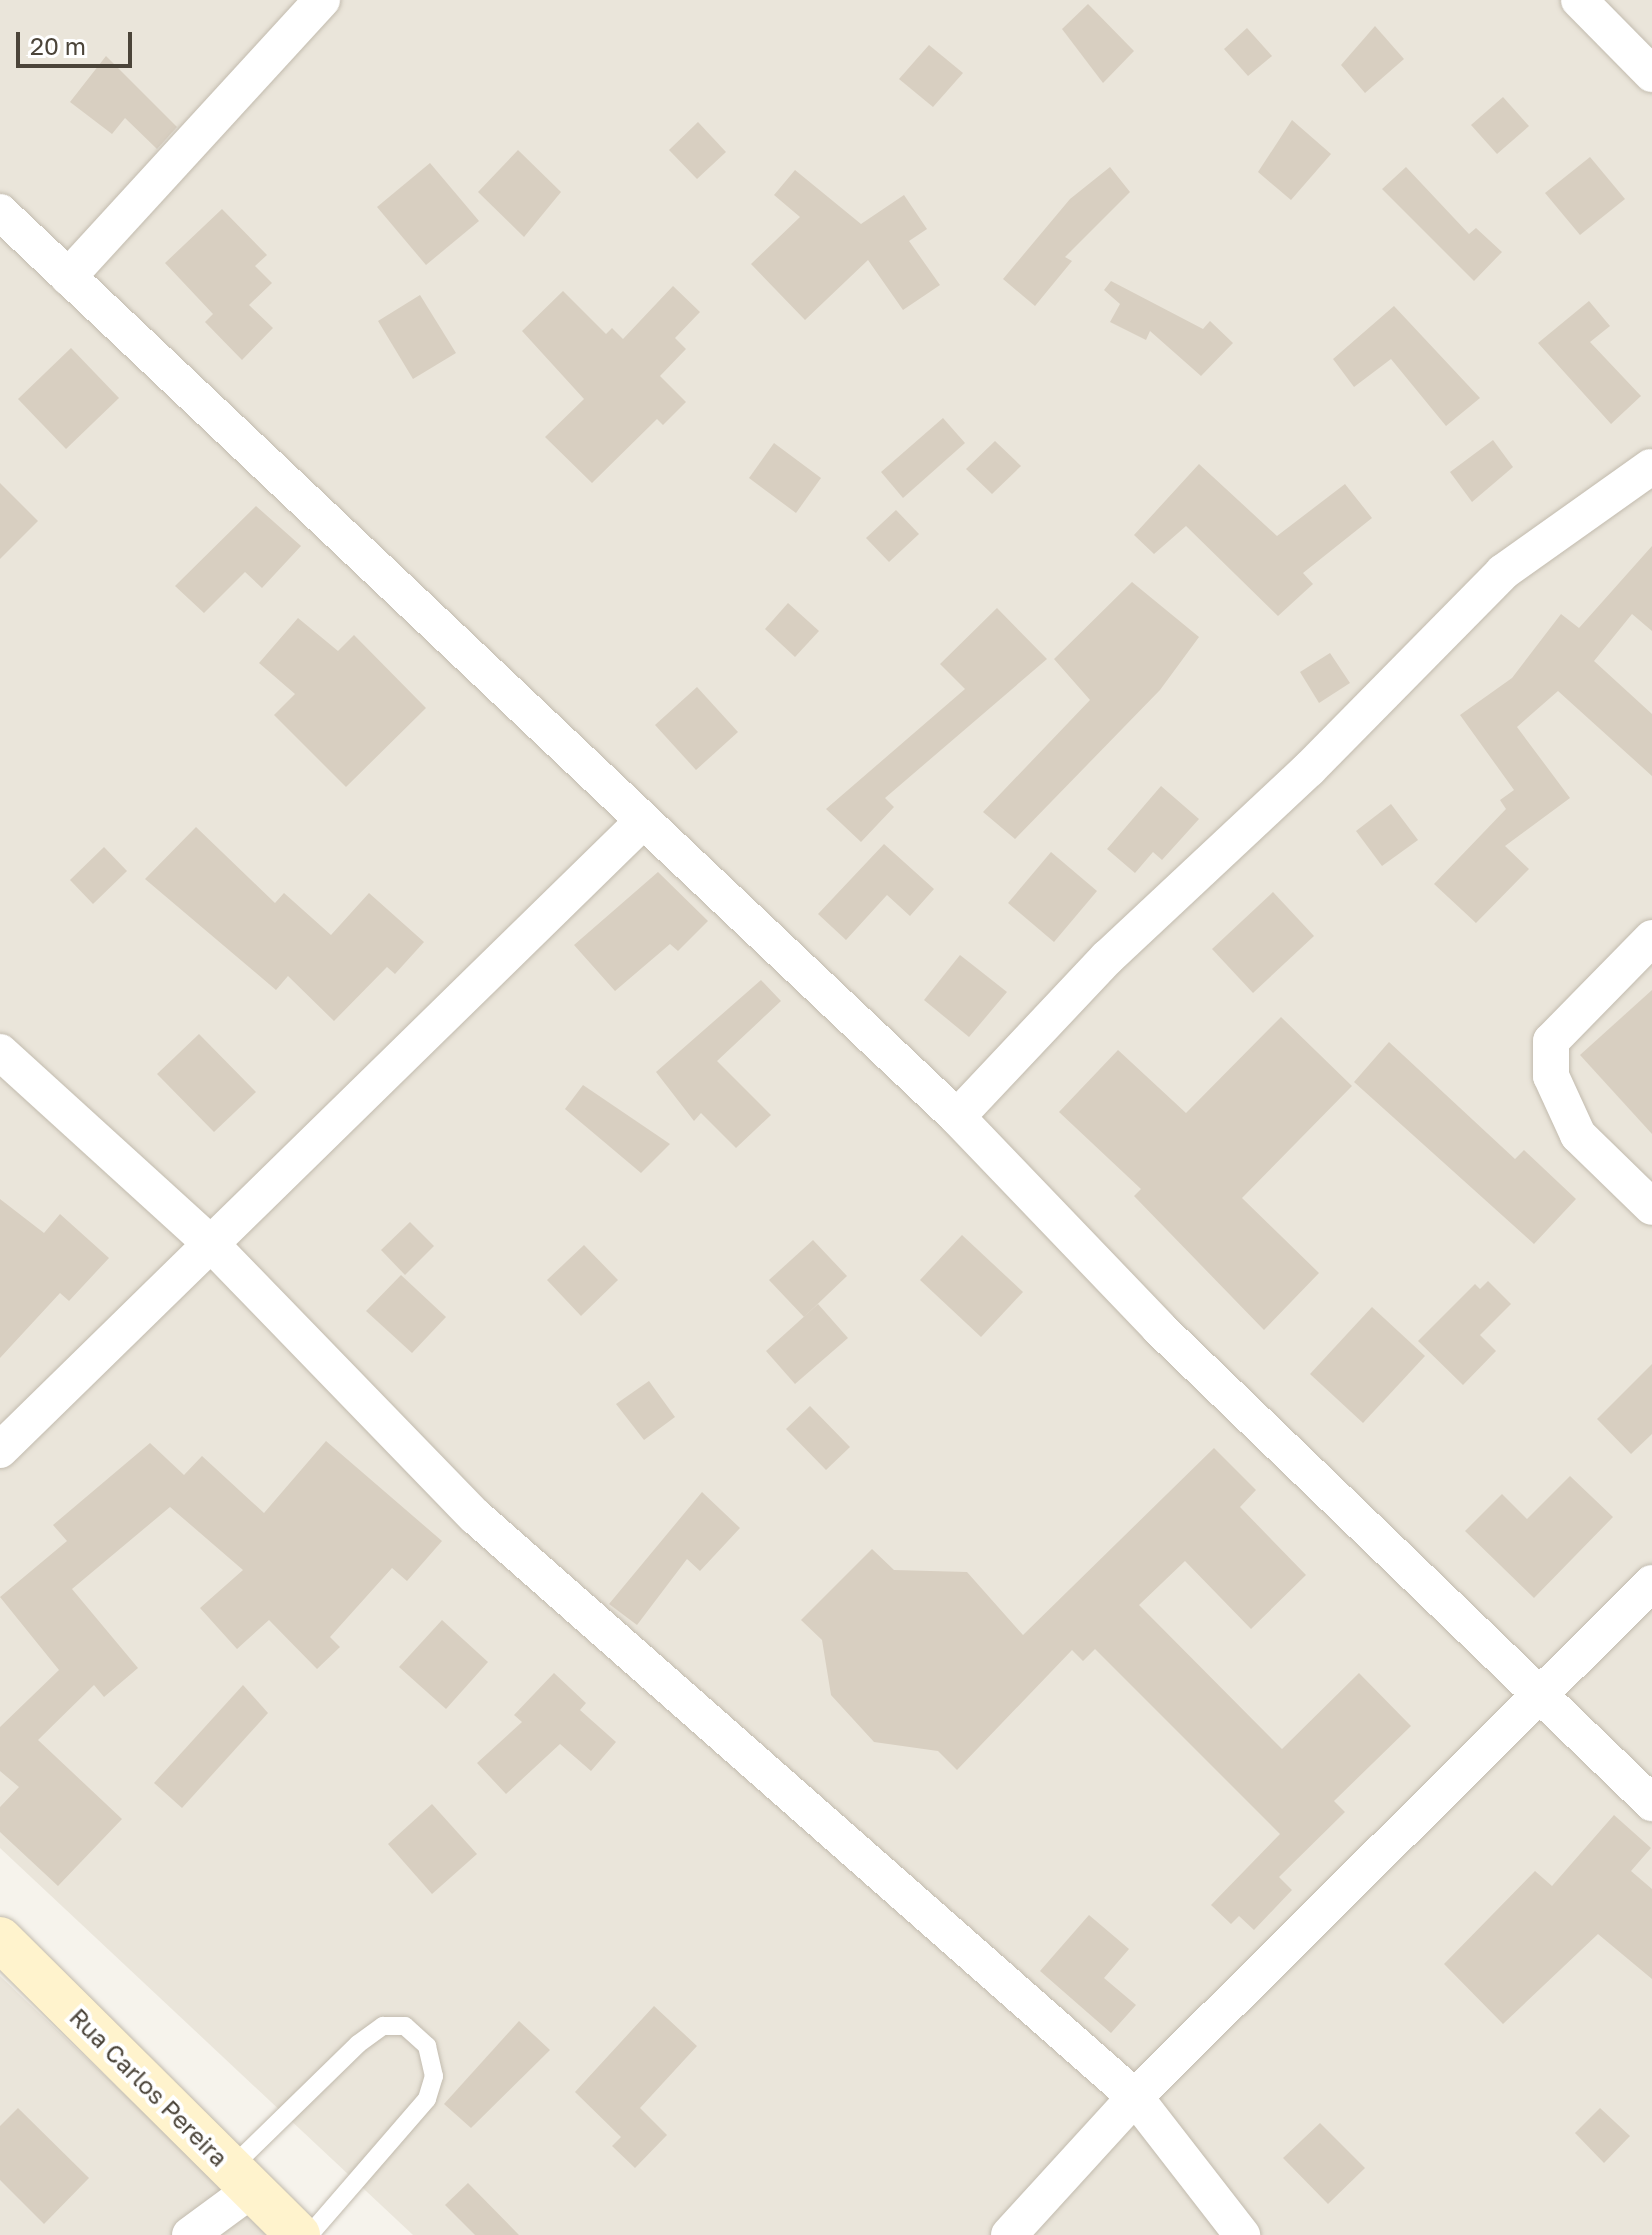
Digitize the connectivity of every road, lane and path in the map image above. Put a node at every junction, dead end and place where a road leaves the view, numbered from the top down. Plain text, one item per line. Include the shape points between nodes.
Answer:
1 (322, 0) edge
2 (1579, 0) edge
3 (1652, 74) edge
4 (0, 212) edge
5 (68, 277) junction
6 (1651, 467) edge
7 (643, 821) junction
8 (1652, 938) edge
9 (0, 1052) edge
10 (957, 1117) junction
11 (1652, 1207) edge
12 (211, 1244) junction
13 (0, 1450) edge
14 (1652, 1583) edge
15 (1538, 1692) junction
16 (1652, 1803) edge
17 (0, 1939) edge
18 (1135, 2097) junction
19 (241, 2179) junction
20 (190, 2235) edge
21 (298, 2235) edge
22 (309, 2235) edge
23 (1009, 2235) edge
24 (1242, 2235) edge

1 - 5 street
2 - 3 street
4 - 5 street
5 - 7 street
6 - 10 street via 1503,572 1309,769 1108,957
7 - 10 street
7 - 12 street
8 - 11 street via 1551,1041 1551,1076 1578,1135
9 - 12 street
10 - 15 street via 1159,1328
12 - 13 street
12 - 18 street via 476,1517
14 - 15 street
15 - 16 street
15 - 18 street
17 - 19 main road, Rua Carlos Pereira
18 - 23 street
18 - 24 street
19 - 20 street
19 - 21 main road, Rua Carlos Pereira
19 - 22 lane via 358,2044 383,2026 405,2026 427,2046 434,2076 427,2099

